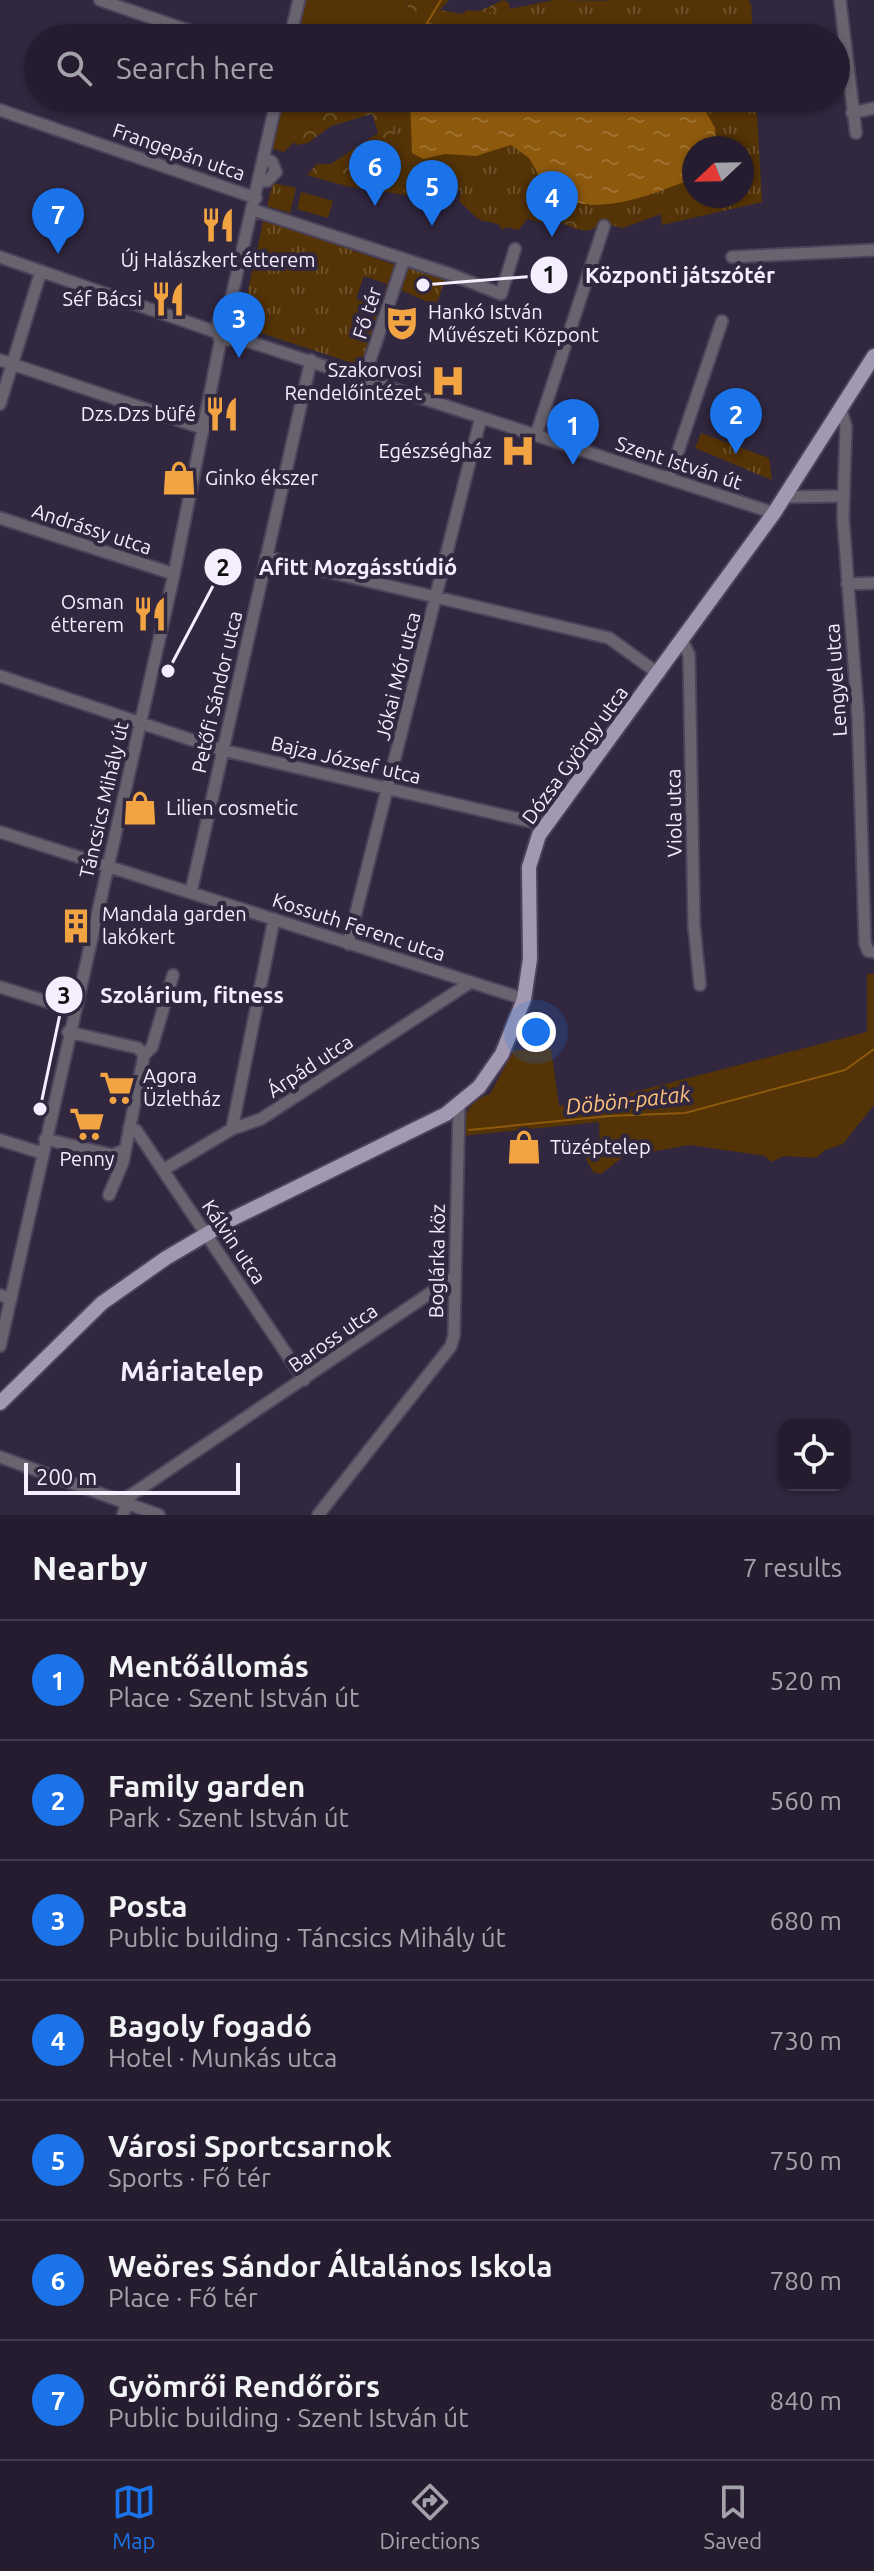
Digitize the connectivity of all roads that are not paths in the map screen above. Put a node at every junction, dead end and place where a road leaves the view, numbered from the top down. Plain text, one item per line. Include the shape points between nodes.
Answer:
1 (100, 0) edge
2 (299, 0) edge
3 (840, 0) edge
4 (169, 24) edge
5 (293, 24) edge
6 (843, 24) edge
7 (850, 94) edge
8 (874, 108) edge
9 (0, 110) edge
10 (274, 112) edge
11 (852, 113) junction
12 (856, 133) dead end
13 (254, 204) junction
14 (604, 226) dead end
15 (515, 249) dead end
16 (874, 250) edge
17 (0, 257) edge
18 (732, 257) dead end
19 (404, 259) junction
20 (41, 271) junction
21 (722, 321) dead end
22 (228, 330) junction
23 (874, 356) edge
24 (0, 360) edge
25 (311, 360) junction
26 (13, 364) junction
27 (364, 378) junction
28 (0, 404) edge
29 (841, 410) junction
30 (481, 417) junction
31 (205, 429) junction
32 (536, 435) junction
33 (669, 478) junction
34 (844, 496) junction
35 (784, 497) junction
36 (774, 513) junction
37 (0, 518) edge
38 (266, 557) junction
39 (174, 574) junction
40 (874, 583) edge
41 (847, 584) junction
42 (437, 595) junction
43 (683, 642) junction
44 (659, 674) junction
45 (0, 676) edge
46 (141, 721) junction
47 (222, 750) junction
48 (388, 788) junction
49 (545, 825) junction
50 (0, 832) edge
51 (107, 866) junction
52 (191, 892) junction
53 (274, 919) junction
54 (348, 944) junction
55 (870, 950) edge
56 (173, 975) dead end
57 (471, 982) junction
58 (700, 985) dead end
59 (0, 987) edge
60 (524, 999) junction
61 (74, 1010) junction
62 (68, 1032) junction
63 (144, 1055) junction
64 (459, 1106) junction
65 (129, 1128) junction
66 (232, 1129) junction
67 (45, 1139) junction
68 (0, 1140) edge
69 (124, 1150) junction
70 (42, 1153) junction
71 (163, 1170) junction
72 (109, 1195) dead end
73 (206, 1233) junction
74 (454, 1277) junction
75 (6, 1297) edge
76 (0, 1346) edge
77 (304, 1380) junction
78 (0, 1403) edge
79 (0, 1457) edge
80 (125, 1509) edge
81 (159, 1515) edge
82 (318, 1515) edge

1 - 4 street
2 - 5 street
3 - 6 street
7 - 11 street
8 - 11 street
9 - 13 street, Frangepán utca
10 - 13 street, Táncsics Mihály út via 265,158 276,172 260,181
11 - 12 street
13 - 19 street
13 - 22 street, Táncsics Mihály út
14 - 32 street
15 - 19 street via 501,294
16 - 18 street
17 - 20 street
19 - 27 street, Fő tér
20 - 22 street
20 - 26 street
21 - 33 street
22 - 25 street, Szent István út
22 - 31 street, Táncsics Mihály út
23 - 29 main road, Dózsa György utca
24 - 26 street
25 - 27 street, Szent István út
25 - 38 street, Petőfi Sándor utca
26 - 28 street
26 - 31 street
27 - 30 street, Szent István út
29 - 34 street, Lengyel utca via 846,427
29 - 35 main road, Dózsa György utca
30 - 32 street, Szent István út
30 - 42 street, Jókai Mór utca
31 - 39 street, Táncsics Mihály út
32 - 33 street, Szent István út
33 - 36 street, Szent István út
34 - 35 street
34 - 41 street, Lengyel utca
35 - 36 main road, Dózsa György utca
36 - 43 main road, Dózsa György utca
37 - 39 street, Andrássy utca
38 - 42 street
38 - 47 street, Petőfi Sándor utca
39 - 46 street, Táncsics Mihály út
40 - 41 street
41 - 55 street, Lengyel utca
42 - 44 street via 609,638
42 - 48 street, Jókai Mór utca
43 - 44 main road, Dózsa György utca
43 - 58 street, Viola utca via 689,655
44 - 49 main road, Dózsa György utca
45 - 46 street, Bajza József utca
46 - 47 street, Bajza József utca
46 - 51 street, Táncsics Mihály út
47 - 48 street, Bajza József utca
47 - 52 street, Petőfi Sándor utca
48 - 49 street, Bajza József utca
48 - 54 street, Jókai Mór utca
49 - 60 main road, Dózsa György utca via 529,867 530,959
50 - 51 street, Kossuth Ferenc utca
51 - 52 street, Kossuth Ferenc utca
51 - 61 street, Táncsics Mihály út
52 - 53 street, Kossuth Ferenc utca
53 - 54 street, Kossuth Ferenc utca
53 - 66 street
54 - 57 street, Kossuth Ferenc utca
56 - 63 street via 152,1047
57 - 60 street, Kossuth Ferenc utca
57 - 66 street, Árpád utca via 261,1119
59 - 61 street
60 - 64 main road, Dózsa György utca via 489,1075
61 - 62 street, Táncsics Mihály út
62 - 63 street via 138,1048
62 - 67 street, Táncsics Mihály út
63 - 65 street
64 - 73 main road, Dózsa György utca
64 - 74 street, Boglárka köz
65 - 69 street
65 - 71 street, Kálvin utca via 136,1130
66 - 71 street, Árpád utca
67 - 69 street via 113,1155
67 - 70 street, Táncsics Mihály út
68 - 70 street
69 - 72 street
70 - 75 street, Táncsics Mihály út
71 - 73 street, Kálvin utca
73 - 77 street, Kálvin utca
73 - 78 main road, Dózsa György utca via 102,1303
74 - 77 street, Baross utca
74 - 82 street, Boglárka köz via 451,1346
75 - 76 street, Táncsics Mihály út
77 - 80 street, Baross utca via 128,1497
79 - 80 street
80 - 81 street

